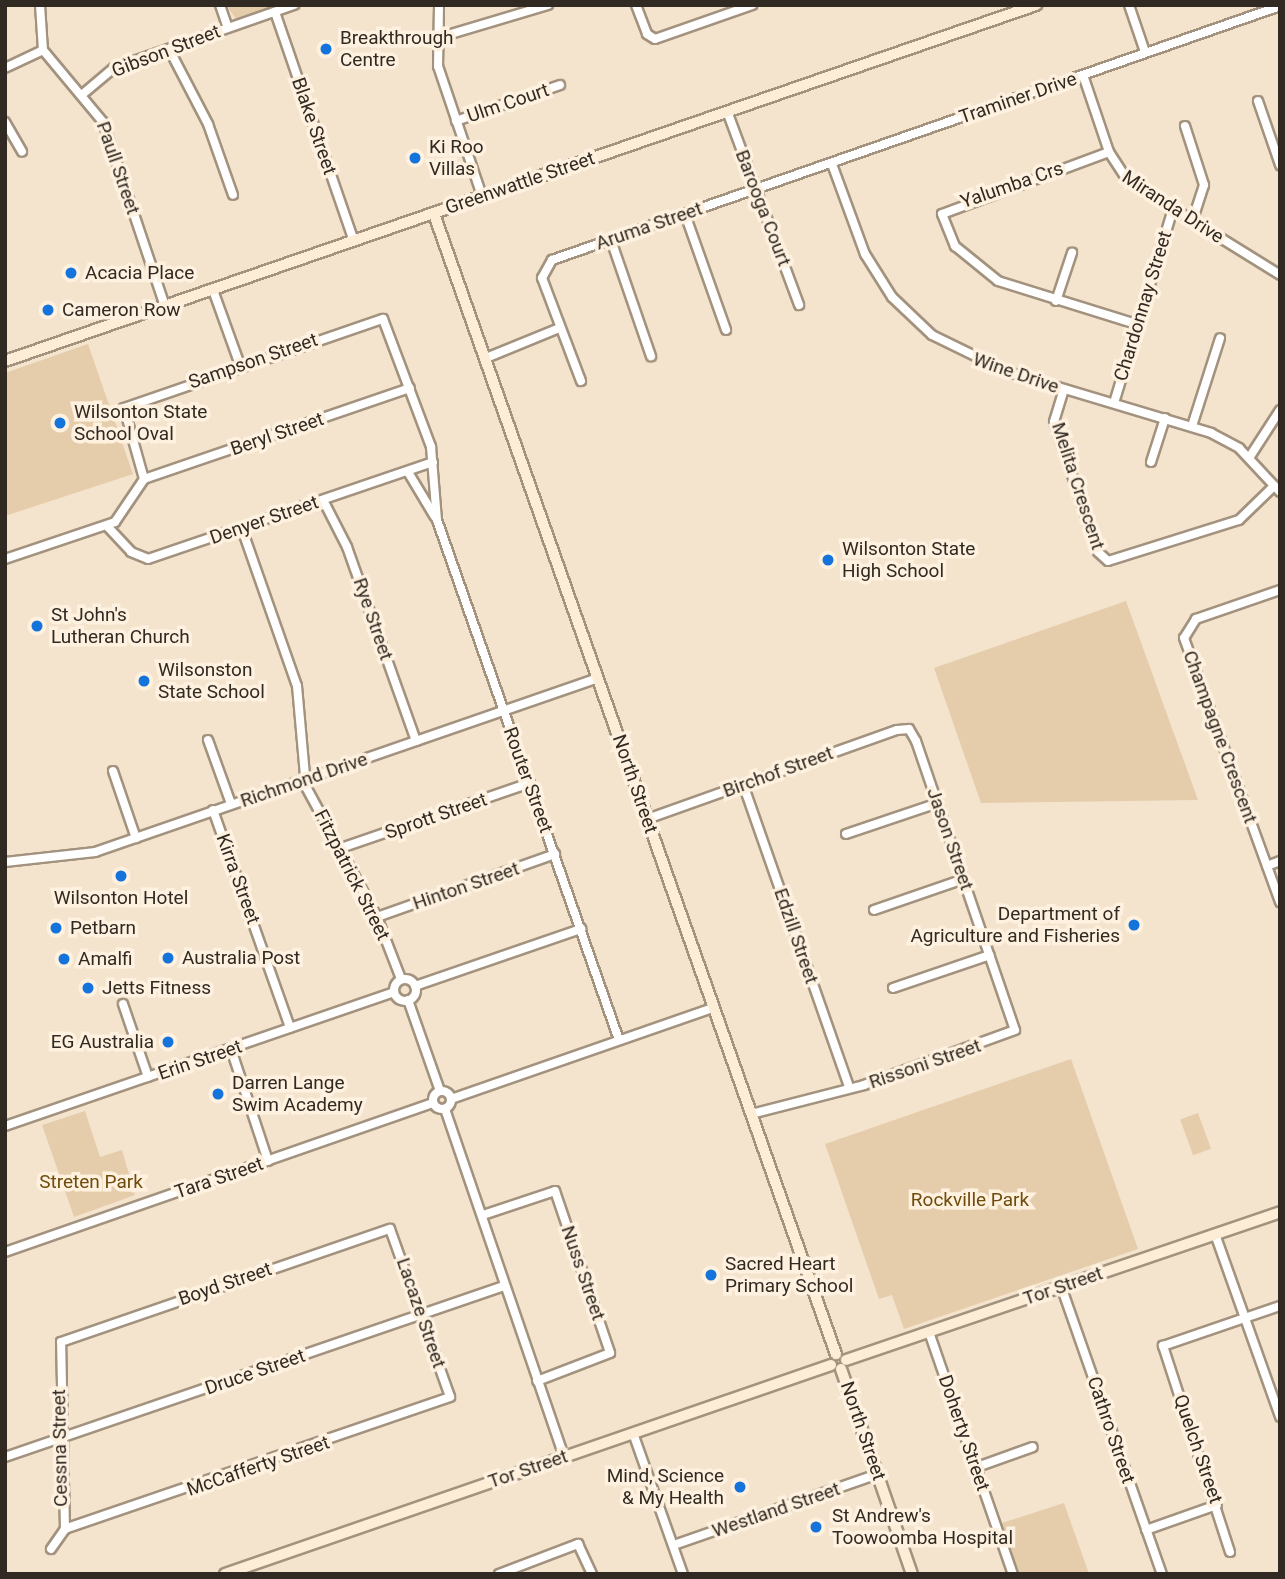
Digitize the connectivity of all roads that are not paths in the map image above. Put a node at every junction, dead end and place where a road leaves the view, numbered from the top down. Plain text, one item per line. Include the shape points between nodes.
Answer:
1 (40, 5) edge
2 (220, 5) edge
3 (294, 5) edge
4 (439, 5) edge
5 (548, 5) edge
6 (636, 5) edge
7 (752, 5) edge
8 (1036, 5) edge
9 (1129, 5) edge
10 (1280, 6) edge
11 (275, 12) junction
12 (228, 28) junction
13 (434, 39) junction
14 (169, 49) junction
15 (44, 50) junction
16 (1146, 52) junction
17 (5, 68) edge
18 (1083, 75) junction
19 (560, 85) dead end
20 (84, 93) junction
21 (1258, 101) dead end
22 (727, 111) junction
23 (456, 121) junction
24 (5, 122) edge
25 (1185, 126) dead end
26 (22, 152) dead end
27 (1108, 152) junction
28 (832, 164) junction
29 (1280, 165) edge
30 (756, 189) junction
31 (233, 195) dead end
32 (482, 196) junction
33 (1173, 209) junction
34 (434, 214) junction
35 (685, 214) junction
36 (1192, 221) junction
37 (611, 240) junction
38 (354, 241) junction
39 (1072, 253) dead end
40 (1280, 275) edge
41 (213, 290) junction
42 (1056, 301) junction
43 (799, 305) dead end
44 (164, 306) junction
45 (383, 319) joint
46 (1136, 324) junction
47 (557, 329) junction
48 (726, 330) dead end
49 (1220, 338) dead end
50 (651, 356) dead end
51 (486, 358) junction
52 (5, 361) edge
53 (240, 365) junction
54 (581, 381) dead end
55 (410, 388) junction
56 (1063, 389) junction
57 (1114, 403) junction
58 (1280, 410) edge
59 (1165, 418) junction
60 (1192, 426) junction
61 (1249, 458) junction
62 (433, 462) junction
63 (1151, 462) dead end
64 (408, 472) junction
65 (144, 480) junction
66 (1277, 489) edge
67 (323, 500) junction
68 (437, 520) junction
69 (107, 526) junction
70 (242, 529) junction
71 (5, 559) edge
72 (1280, 590) edge
73 (598, 678) junction
74 (504, 711) junction
75 (909, 729) joint
76 (208, 740) dead end
77 (416, 741) junction
78 (113, 771) dead end
79 (304, 780) junction
80 (530, 783) junction
81 (743, 785) junction
82 (938, 803) junction
83 (230, 804) junction
84 (213, 810) junction
85 (647, 819) junction
86 (846, 834) dead end
87 (136, 838) junction
88 (341, 848) junction
89 (555, 854) junction
90 (1280, 861) edge
91 (5, 862) edge
92 (1267, 866) junction
93 (964, 879) junction
94 (1280, 902) edge
95 (874, 910) dead end
96 (377, 917) junction
97 (582, 929) junction
98 (990, 955) junction
99 (401, 979) junction
100 (415, 986) junction
101 (893, 988) dead end
102 (394, 992) junction
103 (408, 1000) junction
104 (123, 1004) dead end
105 (713, 1008) junction
106 (290, 1028) junction
107 (1015, 1030) joint
108 (619, 1040) junction
109 (231, 1049) junction
110 (148, 1077) junction
111 (849, 1087) junction
112 (440, 1091) junction
113 (451, 1099) junction
114 (433, 1103) junction
115 (445, 1108) junction
116 (751, 1115) junction
117 (5, 1126) edge
118 (268, 1161) junction
119 (1280, 1212) edge
120 (483, 1215) junction
121 (390, 1229) joint
122 (1215, 1234) junction
123 (5, 1252) edge
124 (504, 1286) junction
125 (1061, 1286) junction
126 (1280, 1306) edge
127 (423, 1314) junction
128 (1245, 1318) junction
129 (929, 1332) junction
130 (61, 1342) joint
131 (839, 1362) junction
132 (537, 1381) junction
133 (450, 1397) joint
134 (1280, 1417) edge
135 (633, 1433) junction
136 (60, 1439) junction
137 (1032, 1447) dead end
138 (5, 1457) edge
139 (564, 1457) junction
140 (977, 1467) junction
141 (878, 1474) junction
142 (1217, 1505) junction
143 (65, 1529) junction
144 (1146, 1530) junction
145 (674, 1545) junction
146 (51, 1549) dead end
147 (1230, 1552) dead end
148 (511, 1572) edge
149 (225, 1574) edge
150 (499, 1574) edge
151 (592, 1574) edge
152 (683, 1574) edge
153 (912, 1574) edge
154 (1013, 1574) edge
155 (1162, 1574) edge

1 - 15 street
2 - 12 street
3 - 11 street, Gibson Street
4 - 13 street
5 - 13 street
6 - 7 street via 647,34 665,38
8 - 22 street, Greenwattle Street
9 - 16 street
10 - 16 street, Traminer Drive
11 - 12 street, Gibson Street
11 - 38 street, Blake Street
12 - 14 street, Gibson Street
13 - 23 street
14 - 20 street, Gibson Street via 114,68
14 - 31 street via 208,124
15 - 17 street
15 - 20 street, Paull Street
16 - 18 street, Traminer Drive
18 - 27 street, Miranda Drive
18 - 28 street, Traminer Drive
19 - 23 street, Ulm Court
20 - 44 street, Paull Street via 103,122
21 - 29 street
22 - 30 street, Barooga Court
22 - 32 street, Greenwattle Street
23 - 32 street
24 - 26 street
25 - 36 street via 1204,185
27 - 33 street, Miranda Drive via 1127,180
27 - 42 street, Yalumba Crs via 942,214 955,246 981,270
28 - 30 street, Traminer Drive
28 - 56 street, Wine Drive via 865,254 892,298 932,335 967,357
30 - 35 street, Aruma Street
30 - 43 street, Barooga Court
32 - 34 street, Greenwattle Street
33 - 36 street, Miranda Drive
33 - 46 street, Chardonnay Street
34 - 38 street, Greenwattle Street
34 - 51 street, North Street
35 - 37 street, Aruma Street
35 - 48 street
36 - 40 street, Miranda Drive
37 - 47 street, Aruma Street via 544,266
37 - 50 street
38 - 41 street, Greenwattle Street
39 - 42 street
41 - 44 street, Greenwattle Street
41 - 53 street
42 - 46 street, Yalumba Crs
44 - 52 street, Greenwattle Street
45 - 53 street, Sampson Street
45 - 55 street, Router Street
46 - 57 street, Chardonnay Street
47 - 51 street
47 - 54 street
49 - 60 street
51 - 73 street, North Street
53 - 65 street, Sampson Street via 124,408
55 - 62 street, Router Street
55 - 65 street, Beryl Street
56 - 57 street, Wine Drive
56 - 66 street, Melita Crescent via 1054,422 1098,552 1108,561 1239,520
57 - 59 street, Wine Drive
58 - 61 street
59 - 60 street, Wine Drive
59 - 63 street
60 - 61 street, Wine Drive
61 - 66 street, Wine Drive
62 - 64 street, Denyer Street
62 - 68 street, Router Street
64 - 67 street, Denyer Street
64 - 68 street, Router Street
65 - 69 street
67 - 70 street, Denyer Street
67 - 77 street, Rye Street via 347,547
68 - 74 street, Router Street
69 - 70 street, Denyer Street via 131,552 148,559
69 - 71 street
70 - 79 street, Fitzpatrick Street via 297,686
72 - 92 street, Champagne Crescent via 1196,619 1184,638
73 - 74 street, Richmond Drive
73 - 85 street, North Street
74 - 77 street, Richmond Drive
74 - 80 street, Router Street
75 - 81 street, Birchof Street
75 - 82 street, Jason Street
76 - 83 street
77 - 79 street, Richmond Drive
78 - 87 street
79 - 83 street, Richmond Drive
79 - 88 street, Fitzpatrick Street
80 - 88 street, Sprott Street
80 - 89 street, Router Street
81 - 85 street, Birchof Street
81 - 111 street, Edzill Street
82 - 86 street
82 - 93 street, Jason Street
83 - 84 street, Richmond Drive
84 - 87 street, Richmond Drive
84 - 106 street, Kirra Street
85 - 105 street, North Street
87 - 91 street, Richmond Drive via 80,855
88 - 96 street, Fitzpatrick Street
89 - 96 street, Hinton Street
89 - 97 street, Router Street
90 - 92 street
92 - 94 street, Champagne Crescent
93 - 95 street
93 - 98 street, Jason Street
96 - 99 street, Fitzpatrick Street
97 - 100 street
97 - 108 street, Router Street
98 - 101 street
98 - 107 street, Jason Street
99 - 100 street
99 - 102 street
100 - 103 street
102 - 103 street
102 - 106 street, Erin Street
103 - 112 street
104 - 110 street
105 - 108 street
105 - 116 street, North Street
106 - 109 street, Erin Street
107 - 111 street, Rissoni Street
108 - 113 street
109 - 110 street, Erin Street
109 - 118 street
110 - 117 street, Erin Street
111 - 116 street, Rissoni Street
112 - 113 street
112 - 114 street
113 - 115 street
114 - 115 street
114 - 118 street, Tara Street
115 - 120 street
116 - 131 street, North Street
118 - 123 street, Tara Street
119 - 122 street, Tor Street
120 - 124 street
120 - 132 street, Nuss Street via 555,1191 610,1353
121 - 127 street, Lacaze Street
121 - 130 street, Boyd Street
122 - 125 street, Tor Street
122 - 128 street
124 - 127 street, Druce Street
124 - 132 street
125 - 129 street, Tor Street
125 - 144 street, Cathro Street
126 - 128 street
127 - 133 street, Lacaze Street
127 - 136 street, Druce Street
128 - 134 street
128 - 142 street, Quelch Street via 1163,1346
129 - 131 street, Tor Street
129 - 140 street, Doherty Street
130 - 136 street, Cessna Street
131 - 135 street, Tor Street
131 - 141 street, North Street
132 - 139 street
133 - 143 street, McCafferty Street
135 - 139 street, Tor Street
135 - 145 street
136 - 138 street, Druce Street
136 - 143 street, Cessna Street
137 - 140 street
139 - 149 street, Tor Street
140 - 154 street, Doherty Street
141 - 145 street, Westland Street
141 - 153 street, North Street
142 - 144 street
142 - 147 street, Quelch Street
143 - 146 street, Cessna Street
144 - 155 street, Cathro Street
145 - 152 street
148 - 150 street
148 - 151 street via 578,1544

